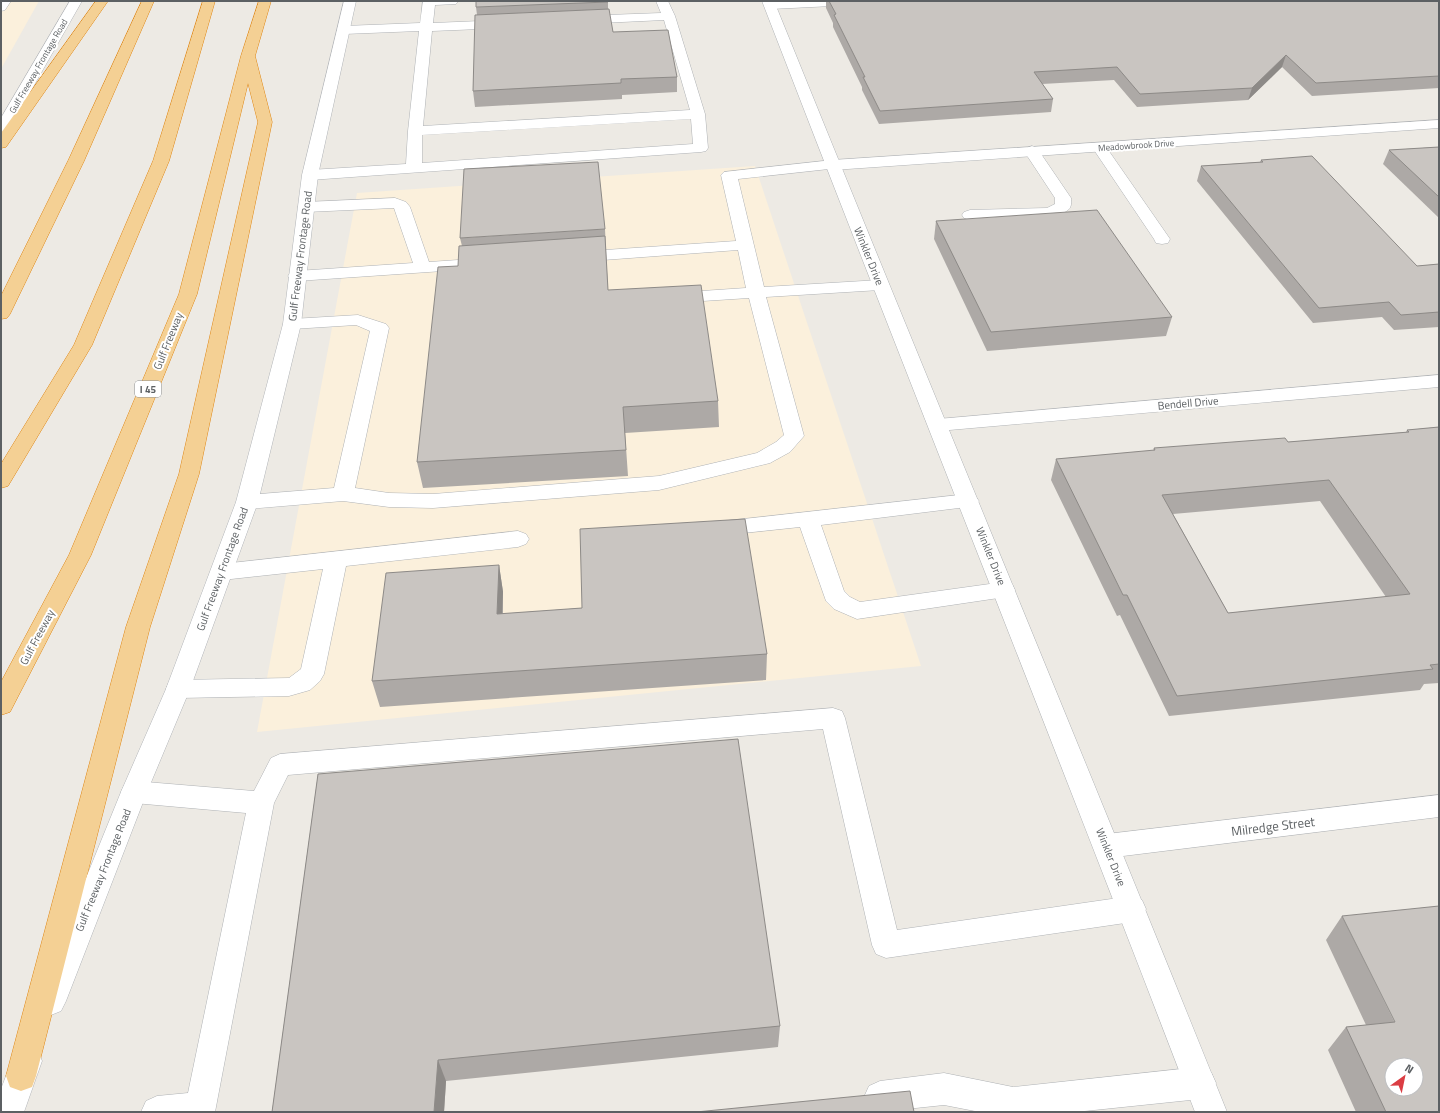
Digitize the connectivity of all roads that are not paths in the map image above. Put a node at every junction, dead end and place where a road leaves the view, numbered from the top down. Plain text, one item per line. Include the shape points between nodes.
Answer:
1 (5, 1) edge
2 (76, 1) edge
3 (102, 1) edge
4 (148, 1) edge
5 (209, 1) edge
6 (265, 1) edge
7 (350, 1) edge
8 (452, 1) edge
9 (662, 1) edge
10 (854, 1) edge
11 (769, 3) edge
12 (1, 7) edge
13 (669, 16) junction
14 (567, 20) edge
15 (520, 23) edge
16 (426, 28) junction
17 (344, 30) junction
18 (248, 56) junction
19 (698, 114) junction
20 (1439, 124) edge
21 (1, 131) edge
22 (415, 131) junction
23 (1, 144) edge
24 (1100, 147) junction
25 (1032, 152) junction
26 (833, 165) junction
27 (414, 167) junction
28 (310, 175) junction
29 (306, 207) junction
30 (970, 215) dead end
31 (1162, 239) dead end
32 (745, 245) junction
33 (557, 259) edge
34 (502, 262) edge
35 (423, 268) junction
36 (297, 276) junction
37 (880, 285) junction
38 (756, 292) junction
39 (654, 299) edge
40 (1, 314) edge
41 (292, 324) junction
42 (1439, 380) edge
43 (938, 425) junction
44 (1, 481) edge
45 (343, 494) junction
46 (968, 501) junction
47 (247, 502) junction
48 (808, 519) junction
49 (698, 531) edge
50 (518, 539) dead end
51 (336, 560) junction
52 (222, 572) junction
53 (1004, 590) junction
54 (178, 689) junction
55 (1, 705) edge
56 (134, 792) junction
57 (261, 803) junction
58 (1439, 806) edge
59 (1108, 846) junction
60 (1132, 909) junction
61 (22, 1076) junction
62 (1200, 1083) junction
63 (850, 1101) edge
64 (1014, 1108) edge
65 (8, 1112) edge
66 (157, 1112) edge
67 (1211, 1112) edge

1 - 12 street
2 - 21 street, Gulf Freeway Frontage Road
3 - 23 highway
4 - 40 highway via 76,161
5 - 44 highway via 161,161 83,345
6 - 18 highway, Gulf Freeway / I 45
7 - 17 street, Gulf Freeway Frontage Road
8 - 16 street via 429,2
9 - 13 street
10 - 11 street
11 - 26 street, Winkler Drive
13 - 14 street
13 - 19 street
15 - 16 street
16 - 17 street
16 - 22 street
17 - 28 street, Gulf Freeway Frontage Road
18 - 55 highway, Gulf Freeway / I 45 via 188,294 80,555
18 - 61 highway via 265,122 189,474 138,627
19 - 22 street
19 - 27 street via 701,148
20 - 24 street, Meadowbrook Drive
22 - 27 street
24 - 25 street, Meadowbrook Drive
24 - 31 street
25 - 26 street, Meadowbrook Drive
25 - 30 street via 1063,198 1063,206 1050,213
26 - 32 street, Meadowbrook Drive via 729,175
26 - 37 street, Winkler Drive
27 - 28 street
28 - 29 street, Gulf Freeway Frontage Road
29 - 35 street via 395,203 400,205
29 - 36 street, Gulf Freeway Frontage Road
32 - 33 street
32 - 38 street
34 - 35 street
35 - 36 street
36 - 41 street, Gulf Freeway Frontage Road
37 - 38 street
37 - 43 street, Winkler Drive
38 - 39 street
38 - 45 street via 794,436 784,447 763,458 651,483 433,500 389,500
41 - 45 street via 358,320 380,328
41 - 47 street, Gulf Freeway Frontage Road
42 - 43 street, Bendell Drive
43 - 46 street, Winkler Drive
45 - 47 street
46 - 48 street
46 - 53 street, Winkler Drive
47 - 52 street, Gulf Freeway Frontage Road
48 - 49 street
48 - 53 street via 834,595 842,603 857,610
50 - 51 street
51 - 52 street
51 - 54 street via 312,674 301,684 289,687
52 - 54 street, Gulf Freeway Frontage Road
53 - 59 street, Winkler Drive
54 - 56 street, Gulf Freeway Frontage Road
56 - 57 street
56 - 61 street, Gulf Freeway Frontage Road
57 - 60 street via 280,765 833,718 886,945
57 - 66 street via 201,1108
58 - 59 street, Milredge Street
59 - 60 street, Winkler Drive
60 - 62 street, Winkler Drive
61 - 65 street, Gulf Freeway Frontage Road
62 - 64 street
62 - 67 street, Winkler Drive
63 - 64 street via 944,1089

